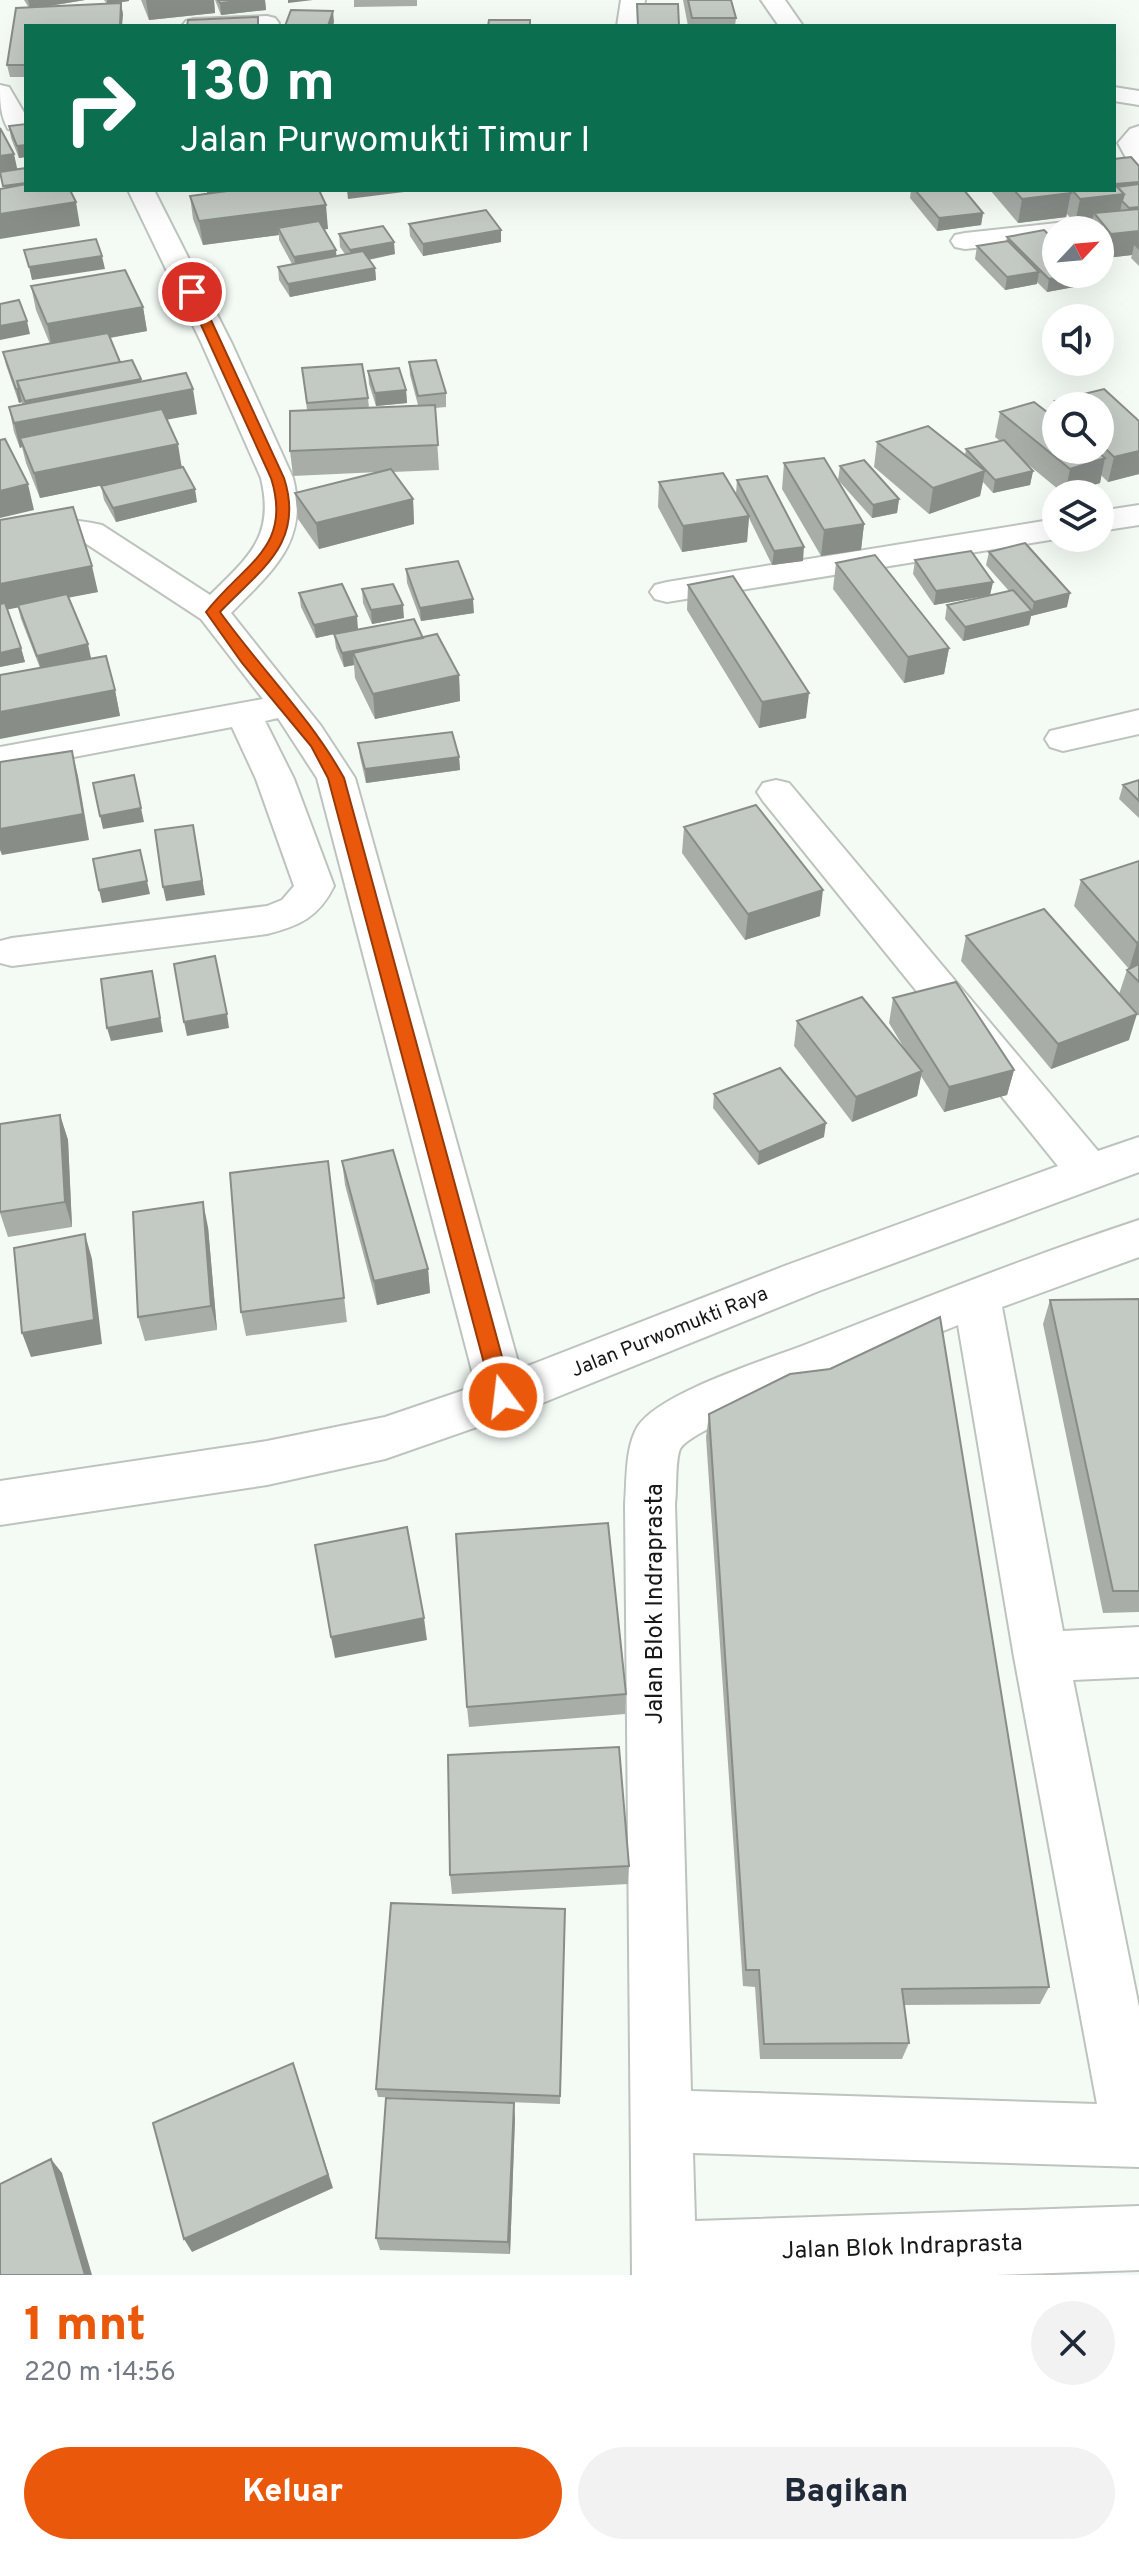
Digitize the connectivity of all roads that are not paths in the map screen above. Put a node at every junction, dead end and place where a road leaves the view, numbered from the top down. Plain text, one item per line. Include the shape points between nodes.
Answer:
1 (633, 0) edge
2 (773, 0) edge
3 (267, 23) dead end
4 (243, 24) edge
5 (629, 24) edge
6 (790, 24) edge
7 (0, 92) edge
8 (1116, 94) edge
9 (1139, 98) edge
10 (14, 125) edge
11 (1139, 134) edge
12 (1139, 159) edge
13 (142, 192) edge
14 (1139, 222) edge
15 (965, 241) dead end
16 (1139, 515) edge
17 (1114, 519) edge
18 (1042, 531) edge
19 (0, 534) edge
20 (667, 592) dead end
21 (213, 612) junction
22 (287, 707) junction
23 (243, 712) junction
24 (1139, 722) edge
25 (1063, 739) dead end
26 (0, 759) edge
27 (776, 792) dead end
28 (12, 952) dead end
29 (1139, 1154) edge
30 (1089, 1172) junction
31 (1139, 1238) edge
32 (977, 1297) junction
33 (503, 1397) junction
34 (0, 1503) edge
35 (1139, 1652) edge
36 (1041, 1657) junction
37 (663, 2121) junction
38 (1136, 2136) edge
39 (1139, 2238) edge
40 (665, 2265) edge

1 - 5 street
2 - 6 street
3 - 4 street
7 - 10 street
8 - 9 street
11 - 12 street via 1131,143
13 - 21 street via 217,344 285,501 277,544
14 - 15 street
16 - 17 street
18 - 20 street
19 - 21 street via 40,528 90,532
21 - 22 street
22 - 23 street
22 - 33 street via 317,744 345,806
23 - 26 street
23 - 28 street via 275,779 314,886 308,900 267,920
24 - 25 street
27 - 30 street
29 - 30 street, Jalan Purwomukti Raya
30 - 33 street, Jalan Purwomukti Raya
31 - 32 street, Jalan Blok Indraprasta
32 - 36 street
32 - 37 street, Jalan Blok Indraprasta via 724,1398 672,1424 656,1441 650,1504
33 - 34 street, Jalan Purwomukti Raya via 385,1438 267,1463
35 - 36 street
36 - 38 street
37 - 38 street
37 - 40 street, Jalan Blok Indraprasta
39 - 40 street, Jalan Blok Indraprasta

